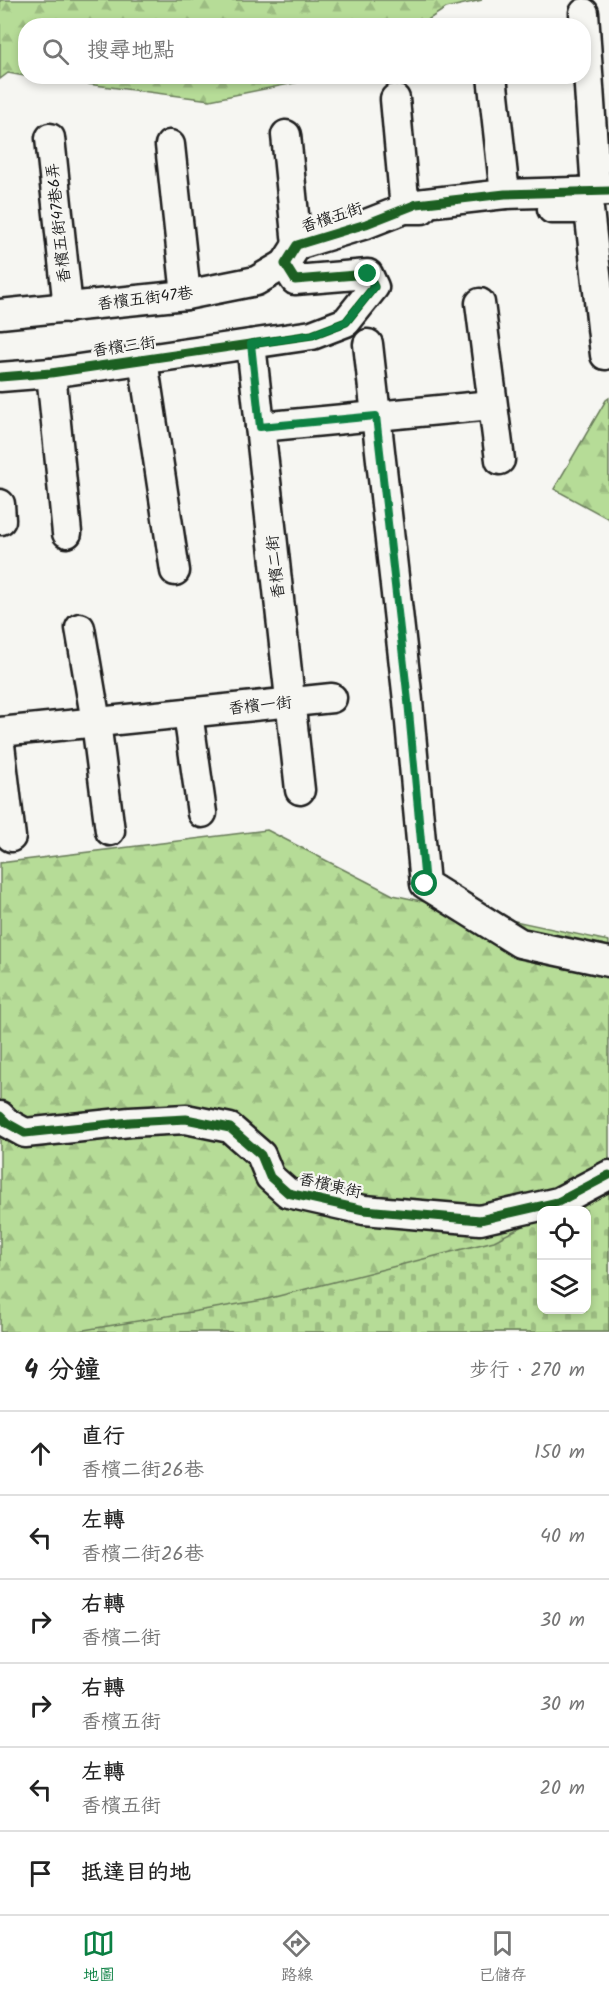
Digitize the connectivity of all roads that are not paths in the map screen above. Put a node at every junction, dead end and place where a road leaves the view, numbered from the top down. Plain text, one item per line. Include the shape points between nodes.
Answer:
1 (584, 13) dead end
2 (585, 18) edge
3 (591, 79) edge
4 (493, 84) edge
5 (396, 99) dead end
6 (286, 135) dead end
7 (50, 138) dead end
8 (170, 145) dead end
9 (603, 191) edge
10 (505, 194) junction
11 (405, 209) junction
12 (291, 255) junction
13 (186, 296) junction
14 (480, 303) dead end
15 (68, 308) junction
16 (0, 314) edge
17 (251, 344) junction
18 (368, 344) dead end
19 (605, 355) dead end
20 (143, 360) junction
21 (51, 373) junction
22 (0, 377) edge
23 (492, 405) junction
24 (376, 416) junction
25 (260, 427) junction
26 (500, 460) dead end
27 (67, 534) dead end
28 (175, 571) dead end
29 (80, 628) dead end
30 (332, 698) dead end
31 (291, 703) junction
32 (188, 713) junction
33 (96, 722) junction
34 (0, 732) edge
35 (0, 745) edge
36 (300, 790) dead end
37 (202, 813) dead end
38 (110, 831) dead end
39 (11, 837) dead end
40 (609, 962) edge
41 (0, 1116) edge
42 (609, 1175) edge

1 - 2 street, 香檳五街
3 - 9 street, 香檳五街
4 - 10 street
5 - 11 street
6 - 12 street
7 - 15 street, 香檳五街47巷6弄
8 - 13 street
9 - 10 street, 香檳五街
10 - 11 street, 香檳五街 via 417,204
11 - 12 street, 香檳五街
11 - 19 street, 香檳五街 via 589,208
12 - 13 street, 香檳五街47巷 via 256,281
12 - 17 street via 295,280 368,274 374,287 346,322 312,335
13 - 15 street, 香檳五街47巷
14 - 23 street
15 - 16 street, 香檳五街47巷
17 - 20 street, 香檳三街
17 - 25 street, 香檳二街
18 - 24 street
20 - 21 street, 香檳三街
20 - 28 street, 香檳三街
21 - 22 street, 香檳三街
21 - 27 street
23 - 24 street
23 - 26 street
24 - 25 street
24 - 40 street via 425,884 520,943
25 - 31 street, 香檳二街
29 - 33 street
30 - 31 street, 香檳一街
31 - 32 street, 香檳一街
31 - 36 street, 香檳二街
32 - 33 street, 香檳一街
32 - 37 street
33 - 34 street, 香檳一街
33 - 38 street
35 - 39 street
41 - 42 street, 香檳東街 via 26,1133 186,1119 230,1128 261,1155 270,1178 288,1193 364,1210 480,1220 558,1202

